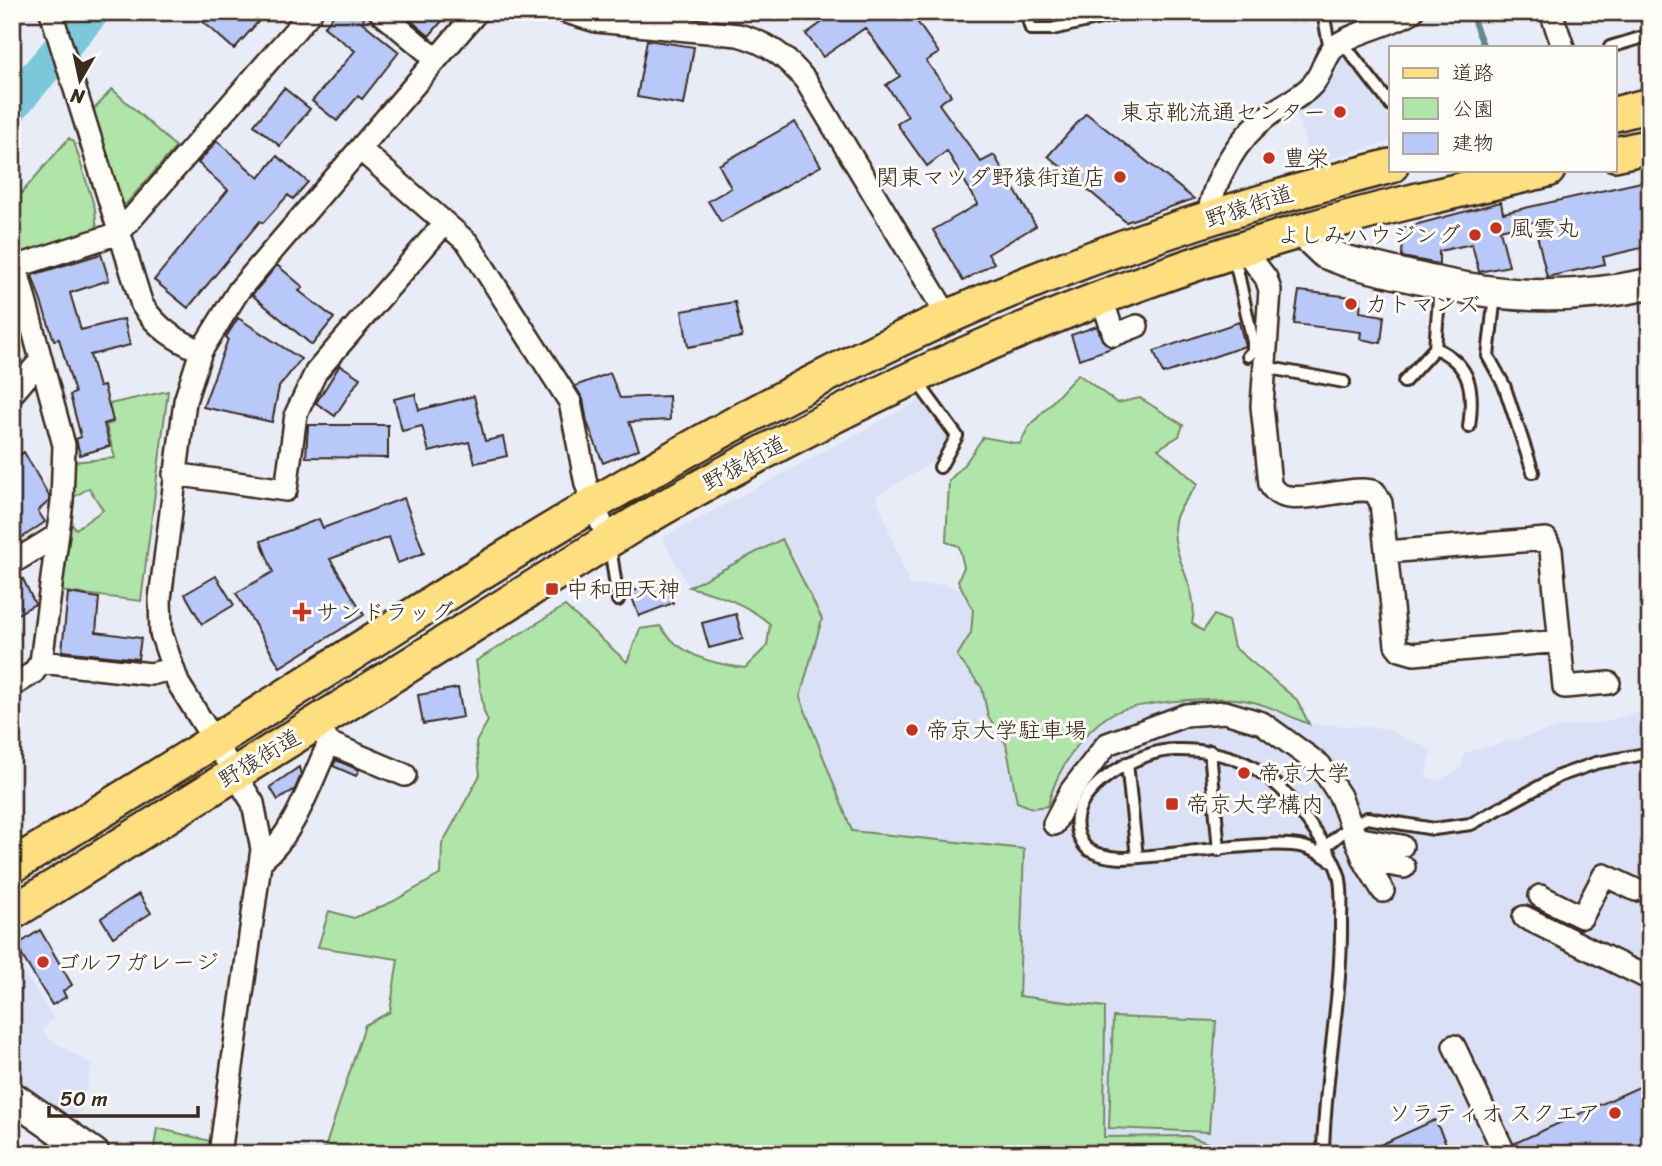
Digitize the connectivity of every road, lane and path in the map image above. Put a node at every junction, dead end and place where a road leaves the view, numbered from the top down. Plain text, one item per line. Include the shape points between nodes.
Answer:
1 (51, 12) edge
2 (311, 12) edge
3 (380, 12) edge
4 (477, 12) edge
5 (566, 12) edge
6 (1032, 12) edge
7 (1128, 12) edge
8 (1323, 12) edge
9 (1412, 12) edge
10 (1551, 12) edge
11 (1650, 35) edge
12 (1336, 46) junction
13 (1563, 46) edge
14 (1614, 46) edge
15 (436, 59) junction
16 (1389, 103) edge
17 (1650, 105) edge
18 (1616, 114) edge
19 (1650, 146) edge
20 (361, 150) junction
21 (1616, 154) edge
22 (1389, 169) edge
23 (1391, 172) edge
24 (1540, 172) edge
25 (1284, 194) junction
26 (1412, 203) junction
27 (1208, 219) junction
28 (444, 224) junction
29 (1302, 231) junction
30 (119, 233) junction
31 (1235, 252) junction
32 (14, 267) edge
33 (1440, 283) junction
34 (1650, 284) edge
35 (1496, 295) junction
36 (1107, 314) dead end
37 (948, 317) junction
38 (1137, 326) dead end
39 (1435, 348) junction
40 (201, 351) junction
41 (41, 360) junction
42 (1256, 361) junction
43 (914, 377) junction
44 (1344, 382) dead end
45 (1404, 382) dead end
46 (12, 394) edge
47 (1469, 427) dead end
48 (940, 467) dead end
49 (1533, 472) dead end
50 (174, 474) junction
51 (591, 503) junction
52 (56, 536) junction
53 (608, 540) junction
54 (1386, 552) junction
55 (12, 563) edge
56 (618, 600) dead end
57 (1560, 641) junction
58 (41, 662) junction
59 (171, 669) junction
60 (1609, 683) dead end
61 (12, 686) edge
62 (323, 733) junction
63 (214, 740) junction
64 (1210, 751) junction
65 (1650, 753) edge
66 (1126, 763) junction
67 (234, 773) junction
68 (405, 775) dead end
69 (1054, 824) dead end
70 (1352, 832) junction
71 (1321, 849) junction
72 (1219, 850) junction
73 (1137, 857) junction
74 (262, 860) junction
75 (1364, 860) junction
76 (12, 866) edge
77 (1636, 890) dead end
78 (1383, 891) dead end
79 (1540, 896) dead end
80 (12, 913) edge
81 (1524, 917) dead end
82 (1650, 979) edge
83 (1454, 1046) dead end
84 (12, 1097) edge
85 (93, 1154) edge
86 (219, 1154) edge
87 (1323, 1154) edge
88 (1505, 1154) edge

1 - 30 street
2 - 30 street
3 - 15 street
4 - 15 street
5 - 37 street via 596,21 738,35 776,50 806,81
6 - 7 lane via 1031,29 1052,29
8 - 12 lane
9 - 12 street
10 - 13 street
11 - 14 lane
12 - 16 lane
12 - 27 street via 1315,83 1267,116 1238,148 1214,187
15 - 20 street
17 - 18 main road
19 - 21 main road
20 - 28 street
20 - 40 street via 239,290
22 - 25 main road, 野猿街道
23 - 26 main road via 1391,188
24 - 26 main road, 野猿街道
25 - 27 main road, 野猿街道
25 - 29 main road
26 - 29 main road, 野猿街道
27 - 37 main road, 野猿街道
28 - 50 street via 316,372 296,414 286,490
28 - 51 street via 468,243 570,402
29 - 31 main road, 野猿街道
29 - 33 street via 1325,253
30 - 32 street
30 - 40 street via 149,316 175,339
31 - 42 street via 1266,278 1270,290
31 - 43 main road, 野猿街道 via 1055,317
32 - 41 street
33 - 35 street
33 - 39 lane
34 - 35 street via 1562,298
35 - 49 lane via 1488,356 1504,385
36 - 38 street via 1114,335
37 - 51 main road, 野猿街道 via 718,432
39 - 45 lane
39 - 47 lane via 1459,362 1466,373 1473,401
40 - 50 street via 185,401
41 - 46 street
41 - 52 street via 64,445
42 - 44 lane
42 - 54 street via 1273,491 1285,498 1362,489 1375,492 1381,503
43 - 48 lane via 957,436
43 - 53 main road, 野猿街道 via 715,477
50 - 59 street via 160,599 161,633
51 - 53 street
51 - 63 main road, 野猿街道
52 - 55 street
52 - 58 street
53 - 56 lane
53 - 62 main road, 野猿街道
54 - 57 street via 1393,638 1400,650 1414,654
54 - 57 street via 1546,539
57 - 60 street via 1564,687
58 - 59 street via 151,674
58 - 61 street
59 - 63 street
62 - 67 main road, 野猿街道
62 - 68 street
62 - 74 street via 295,815
63 - 67 street
63 - 76 main road, 野猿街道
64 - 66 lane via 1170,750
64 - 71 lane via 1268,775 1287,793
64 - 72 lane
65 - 70 lane via 1596,763 1559,776 1471,824 1434,829 1367,818
66 - 73 lane
66 - 73 lane via 1081,802 1074,816 1077,835 1088,850 1117,859
67 - 74 street via 253,803
67 - 80 main road, 野猿街道
69 - 70 street via 1071,791 1107,744 1186,715 1225,712 1262,723 1320,765 1340,796
70 - 71 lane
70 - 75 street
70 - 75 street via 1403,856
71 - 72 lane via 1286,845
71 - 87 lane via 1332,861 1340,885 1341,962
72 - 73 lane
74 - 86 street
75 - 78 street
77 - 79 street via 1604,875 1582,917
81 - 82 street
83 - 88 street
84 - 85 street

